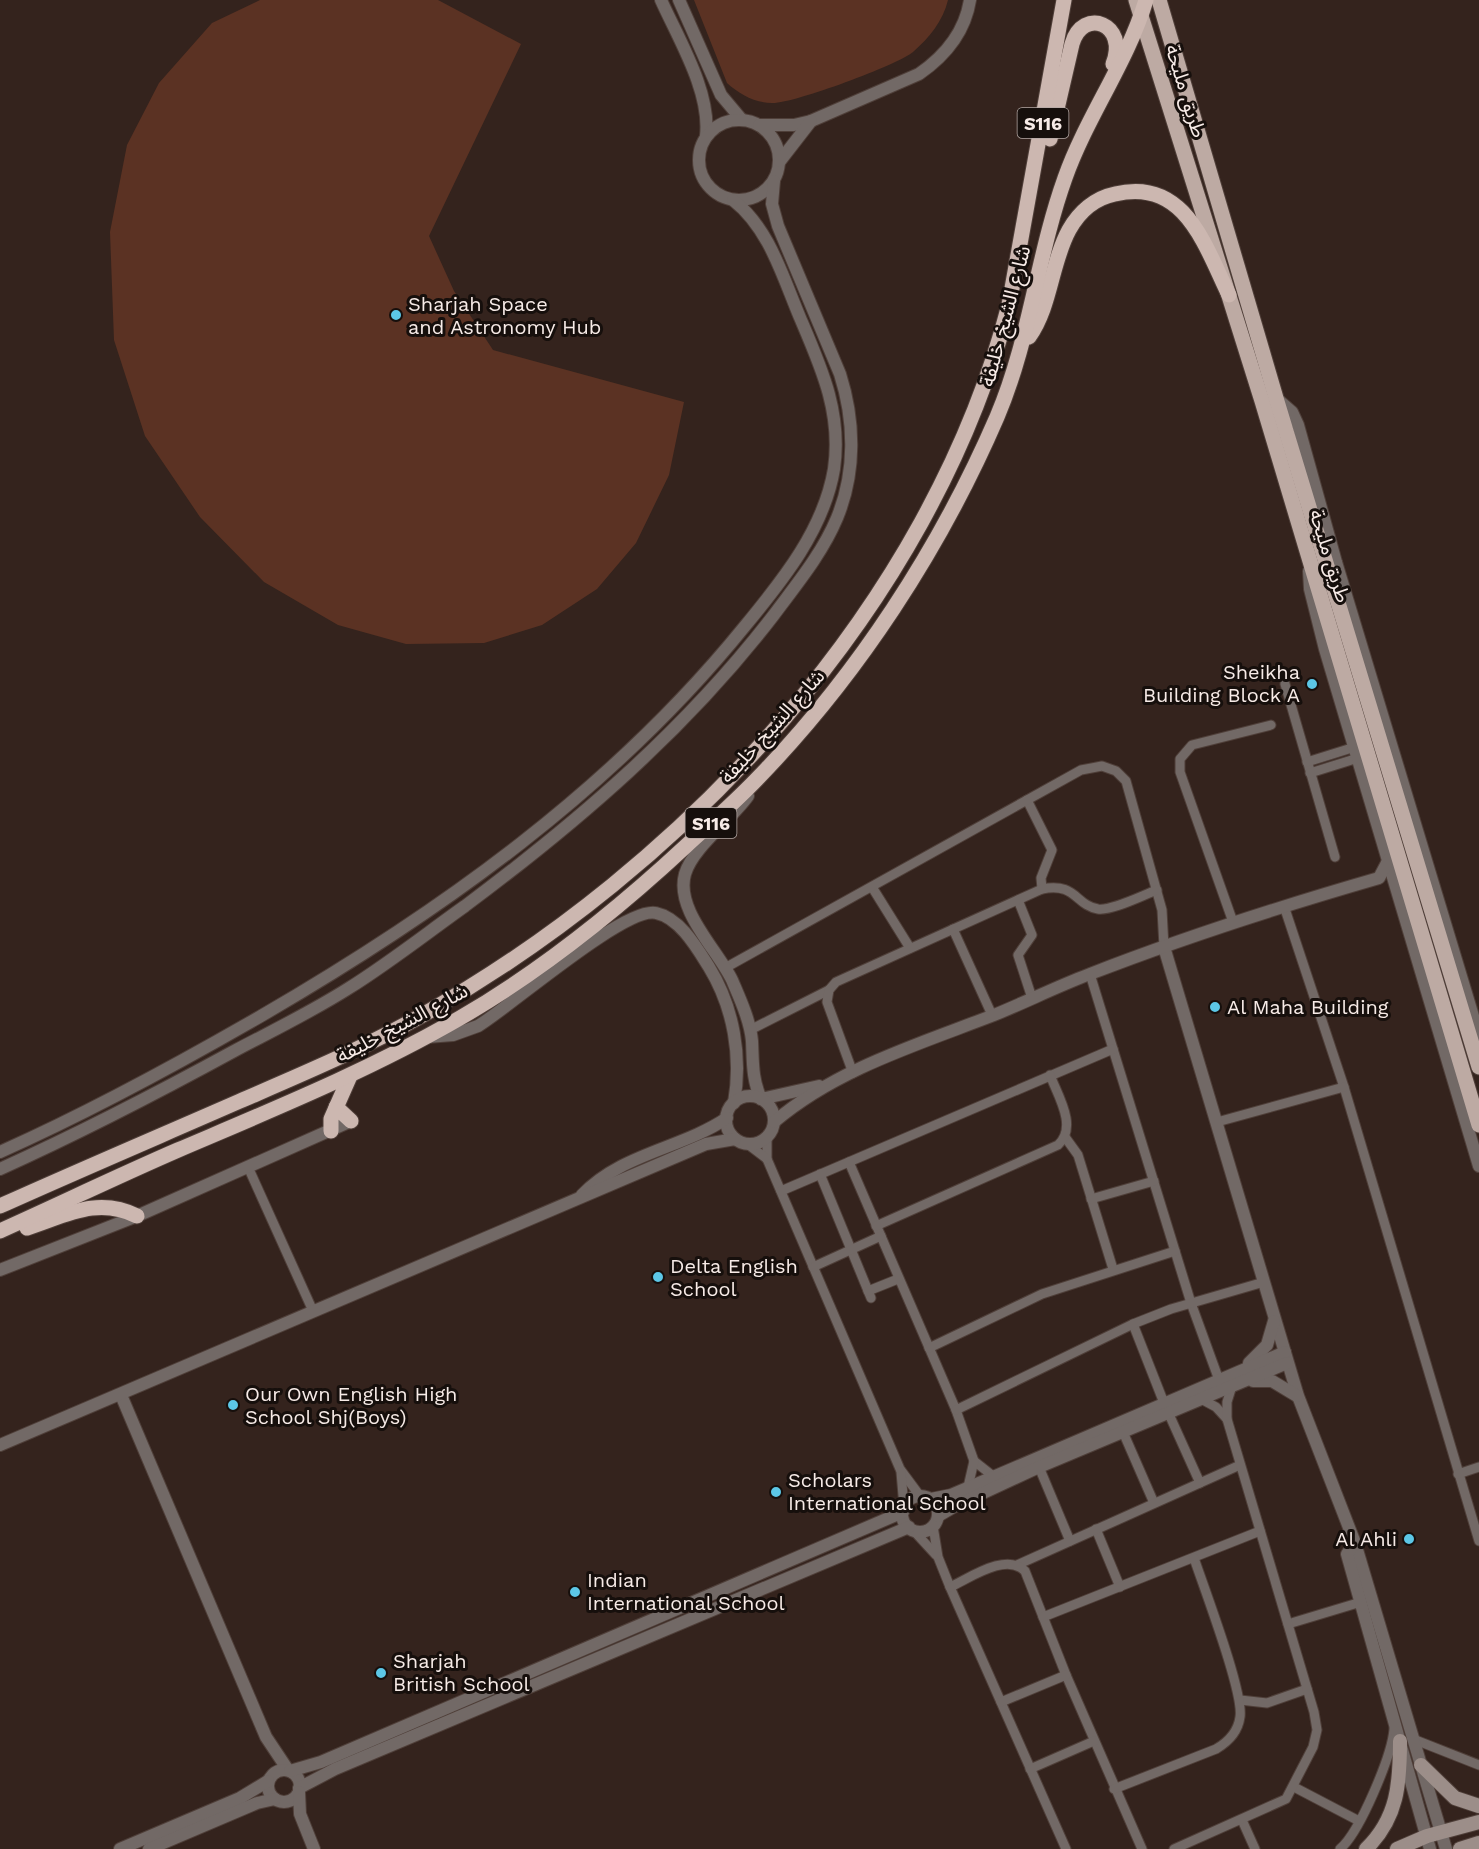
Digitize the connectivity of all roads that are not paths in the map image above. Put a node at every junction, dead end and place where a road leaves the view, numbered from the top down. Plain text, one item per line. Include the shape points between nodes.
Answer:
1 (661, 0) edge
2 (679, 0) edge
3 (970, 0) edge
4 (1064, 0) edge
5 (1137, 0) edge
6 (1146, 0) edge
7 (1159, 0) edge
8 (1141, 16) junction
9 (1095, 108) junction
10 (742, 120) junction
11 (811, 121) junction
12 (759, 125) junction
13 (706, 137) junction
14 (780, 161) junction
15 (774, 181) junction
16 (733, 200) junction
17 (1020, 246) junction
18 (1229, 295) junction
19 (1021, 346) junction
20 (1310, 561) junction
21 (1284, 684) dead end
22 (1271, 725) dead end
23 (1357, 752) junction
24 (1307, 762) junction
25 (1310, 773) junction
26 (759, 777) junction
27 (1027, 800) junction
28 (1415, 839) junction
29 (1335, 857) dead end
30 (1389, 859) junction
31 (1379, 878) junction
32 (872, 887) junction
33 (1396, 888) junction
34 (1042, 889) junction
35 (1157, 890) junction
36 (1018, 900) junction
37 (1284, 906) junction
38 (1233, 922) junction
39 (953, 929) junction
40 (1164, 947) junction
41 (910, 948) junction
42 (725, 968) junction
43 (1090, 974) junction
44 (318, 983) junction
45 (829, 990) junction
46 (1426, 994) junction
47 (1032, 998) junction
48 (1442, 1005) junction
49 (992, 1015) junction
50 (283, 1025) junction
51 (750, 1030) junction
52 (1479, 1036) edge
53 (426, 1037) junction
54 (1113, 1048) junction
55 (1479, 1067) edge
56 (853, 1073) junction
57 (350, 1076) junction
58 (1050, 1076) junction
59 (836, 1081) junction
60 (1344, 1087) junction
61 (761, 1099) junction
62 (734, 1103) junction
63 (336, 1107) junction
64 (727, 1118) junction
65 (351, 1121) joint
66 (774, 1122) junction
67 (1217, 1122) junction
68 (1474, 1123) edge
69 (59, 1126) junction
70 (331, 1131) junction
71 (767, 1137) junction
72 (1065, 1137) junction
73 (740, 1141) junction
74 (0, 1152) edge
75 (38, 1152) junction
76 (767, 1159) junction
77 (849, 1162) junction
78 (1479, 1166) edge
79 (248, 1167) junction
80 (0, 1169) edge
81 (820, 1174) junction
82 (1154, 1181) junction
83 (780, 1191) junction
84 (1091, 1199) junction
85 (578, 1200) junction
86 (0, 1206) edge
87 (137, 1216) junction
88 (876, 1226) junction
89 (2, 1230) edge
90 (881, 1236) junction
91 (851, 1249) junction
92 (1175, 1251) junction
93 (813, 1268) junction
94 (1113, 1269) junction
95 (0, 1270) edge
96 (898, 1279) junction
97 (1264, 1282) junction
98 (1191, 1303) junction
99 (313, 1311) junction
100 (1274, 1317) junction
101 (1132, 1324) junction
102 (929, 1348) junction
103 (1286, 1358) junction
104 (1226, 1381) junction
105 (121, 1395) junction
106 (1298, 1396) junction
107 (1201, 1399) junction
108 (1166, 1408) junction
109 (956, 1410) junction
110 (1227, 1419) junction
111 (1123, 1432) junction
112 (0, 1446) edge
113 (974, 1461) junction
114 (1240, 1465) junction
115 (1040, 1467) junction
116 (1479, 1467) edge
117 (901, 1470) junction
118 (1458, 1474) junction
119 (993, 1476) junction
120 (1200, 1483) junction
121 (968, 1487) junction
122 (926, 1498) junction
123 (1154, 1503) junction
124 (903, 1510) junction
125 (936, 1521) junction
126 (911, 1528) junction
127 (1096, 1529) junction
128 (1260, 1532) junction
129 (1070, 1541) junction
130 (1479, 1541) edge
131 (1355, 1543) junction
132 (938, 1557) junction
133 (1194, 1558) junction
134 (1017, 1565) junction
135 (950, 1587) junction
136 (1120, 1587) junction
137 (1361, 1602) junction
138 (1043, 1617) junction
139 (1288, 1624) junction
140 (1066, 1675) junction
141 (1307, 1689) junction
142 (1240, 1700) junction
143 (1001, 1702) junction
144 (1395, 1723) junction
145 (266, 1737) junction
146 (1407, 1740) junction
147 (1094, 1741) junction
148 (1421, 1765) junction
149 (1479, 1766) edge
150 (1030, 1769) junction
151 (289, 1771) junction
152 (269, 1780) junction
153 (1294, 1787) junction
154 (1114, 1789) junction
155 (299, 1790) junction
156 (278, 1800) junction
157 (1479, 1806) edge
158 (1242, 1820) junction
159 (1359, 1821) junction
160 (1479, 1822) edge
161 (306, 1832) junction
162 (1441, 1833) junction
163 (1196, 1839) junction
164 (1428, 1843) edge
165 (1479, 1843) edge
166 (120, 1849) edge
167 (149, 1849) edge
168 (314, 1849) edge
169 (1066, 1849) edge
170 (1142, 1849) edge
171 (1174, 1849) edge
172 (1200, 1849) edge
173 (1255, 1849) edge
174 (1340, 1849) edge
175 (1366, 1849) edge
176 (1397, 1849) edge
177 (1446, 1849) edge
178 (1460, 1849) edge

1 - 13 street via 703,95 708,122
2 - 10 street via 721,95
3 - 11 street via 956,38 933,64 911,78
4 - 17 highway, شارع الشيخ خليفة / S116
5 - 8 main road, طريق مليحة
6 - 8 highway, شارع الشيخ خليفة / S116
7 - 28 main road, طريق مليحة via 1276,398
8 - 9 highway, شارع الشيخ خليفة / S116
8 - 18 main road, طريق مليحة
9 - 17 highway via 1118,44 1111,30 1091,24 1078,30 1074,37 1029,231
9 - 19 highway, شارع الشيخ خليفة / S116 via 1057,202
10 - 12 street
10 - 13 street via 722,123
11 - 12 street
11 - 14 street
12 - 14 street via 770,134
13 - 16 street via 700,170 712,190
14 - 15 street
15 - 16 street via 756,196
15 - 50 street via 774,215 840,374 851,420 850,469 827,539 746,650 621,781 574,822 443,921 349,988
16 - 44 street via 764,233 833,402 834,468 823,511 812,532 757,612 711,666 588,791 502,860
17 - 86 highway, شارع الشيخ خليفة / S116 via 1006,315 985,381 949,465 910,538 868,607 802,696 692,815 575,915 495,971 419,1017 381,1038
18 - 19 highway via 1200,235 1184,212 1149,193 1116,193 1086,208 1070,229 1036,325
18 - 20 main road, طريق مليحة
19 - 26 highway, شارع الشيخ خليفة / S116 via 990,432 910,580 840,682
20 - 23 street via 1315,609
20 - 48 main road, طريق مليحة
21 - 24 street
22 - 38 street via 1192,745 1180,759 1180,772
23 - 24 street
23 - 25 street
23 - 30 street
24 - 25 street
25 - 29 street
26 - 42 street via 693,859 684,883 687,908
26 - 53 highway, شارع الشيخ خليفة / S116 via 626,902 496,996
27 - 32 street
27 - 34 street via 1052,850 1041,878
27 - 35 street via 1088,767 1116,771 1129,788
28 - 52 street
28 - 55 main road, طريق مليحة
30 - 31 street
30 - 33 street
31 - 33 street
31 - 37 street
32 - 41 street
32 - 42 street
33 - 46 street
34 - 35 street via 1063,888 1098,909
34 - 36 street
35 - 40 street via 1164,920
36 - 39 street
36 - 47 street via 1032,936 1018,955
37 - 38 street
37 - 60 street
38 - 40 street
39 - 41 street
39 - 49 street
40 - 43 street
40 - 67 street
41 - 45 street via 836,982
42 - 51 street
43 - 47 street
43 - 54 street
44 - 50 street via 323,988 321,997
44 - 69 street
45 - 51 street
45 - 56 street via 828,1007
46 - 48 main road
46 - 68 street
47 - 49 street
48 - 68 main road, طريق مليحة
49 - 56 street
50 - 75 street
51 - 61 street via 753,1074
53 - 57 highway, شارع الشيخ خليفة / S116
53 - 62 street via 453,1035 478,1026 618,926 639,914 657,913 672,921 695,946 725,1001 737,1060
54 - 58 street
54 - 82 street
56 - 59 street
57 - 63 highway
57 - 89 highway, شارع الشيخ خليفة / S116
58 - 72 street via 1067,1121
58 - 77 street
59 - 61 street
59 - 66 street
60 - 67 street
60 - 118 street
61 - 62 street via 750,1096
61 - 66 street via 772,1111
62 - 64 street
63 - 65 highway
63 - 70 highway
64 - 73 street via 729,1129
64 - 85 street via 617,1168
65 - 70 street
66 - 71 street
67 - 97 street
68 - 78 street
69 - 74 street
69 - 75 street via 33,1146
70 - 79 street
71 - 73 street via 757,1143
71 - 76 street
72 - 84 street via 1076,1150
72 - 88 street via 1053,1148
73 - 76 street
73 - 85 street via 706,1144
75 - 80 street
76 - 83 street
77 - 81 street
77 - 88 street
79 - 87 street
79 - 99 street
81 - 83 street
81 - 91 street
82 - 84 street
82 - 92 street
83 - 93 street
84 - 94 street
85 - 99 street
87 - 89 highway via 114,1207 94,1206 24,1229
87 - 95 street
88 - 90 street
90 - 91 street
90 - 96 street
91 - 93 street
91 - 96 street via 870,1295
92 - 94 street
92 - 98 street
93 - 117 street
94 - 102 street via 1025,1301
96 - 102 street
97 - 98 street
97 - 100 street
98 - 101 street
98 - 104 street
99 - 105 street
100 - 103 street
100 - 104 street via 1263,1351
101 - 108 street
101 - 109 street
102 - 109 street
103 - 104 street
103 - 106 street
104 - 106 street via 1266,1380
104 - 107 street
104 - 108 street
104 - 110 street
105 - 112 street
105 - 145 street
106 - 131 street
107 - 108 street
107 - 110 street
108 - 111 street
108 - 119 street
108 - 120 street
109 - 113 street
110 - 114 street
111 - 115 street
111 - 123 street
113 - 119 street
113 - 121 street
114 - 120 street
114 - 128 street
115 - 125 street via 955,1506
115 - 129 street
116 - 118 street
117 - 122 street
117 - 124 street
118 - 130 street
119 - 121 street
120 - 123 street
121 - 122 street via 945,1497
122 - 124 street via 914,1497
122 - 125 street via 938,1510
123 - 127 street
124 - 126 street
124 - 151 street via 321,1762
125 - 126 street via 924,1531
125 - 132 street
126 - 132 street
126 - 155 street via 345,1765
127 - 129 street
127 - 136 street
128 - 133 street
128 - 139 street
129 - 134 street
131 - 137 street via 1347,1554
131 - 146 street
132 - 135 street
133 - 136 street
133 - 142 street
134 - 135 street via 1000,1565
134 - 138 street via 1028,1577
135 - 143 street
136 - 138 street
137 - 139 street
137 - 144 street
138 - 140 street
139 - 141 street
140 - 143 street
140 - 147 street
141 - 142 street via 1267,1703
141 - 153 street via 1316,1721 1316,1738
142 - 154 street via 1238,1725 1223,1745
143 - 150 street
144 - 146 street
144 - 159 street via 1388,1759
145 - 151 street
145 - 152 street via 271,1761
146 - 148 street
146 - 149 street
146 - 164 street
146 - 175 main road via 1395,1803 1385,1825
147 - 150 street
147 - 154 street
148 - 157 main road via 1455,1798
148 - 162 street
150 - 169 street
151 - 152 street via 277,1771
151 - 155 street via 298,1778
152 - 156 street via 269,1791
152 - 166 street via 240,1798
153 - 158 street via 1280,1804
153 - 159 street
154 - 170 street
155 - 156 street via 291,1800
155 - 161 street via 298,1803
156 - 161 street via 289,1807
156 - 167 street via 257,1803
158 - 163 street
158 - 173 street
159 - 174 street
160 - 162 main road
161 - 168 street
162 - 164 main road
162 - 177 street
163 - 171 street
163 - 172 street
164 - 176 main road
165 - 178 main road

